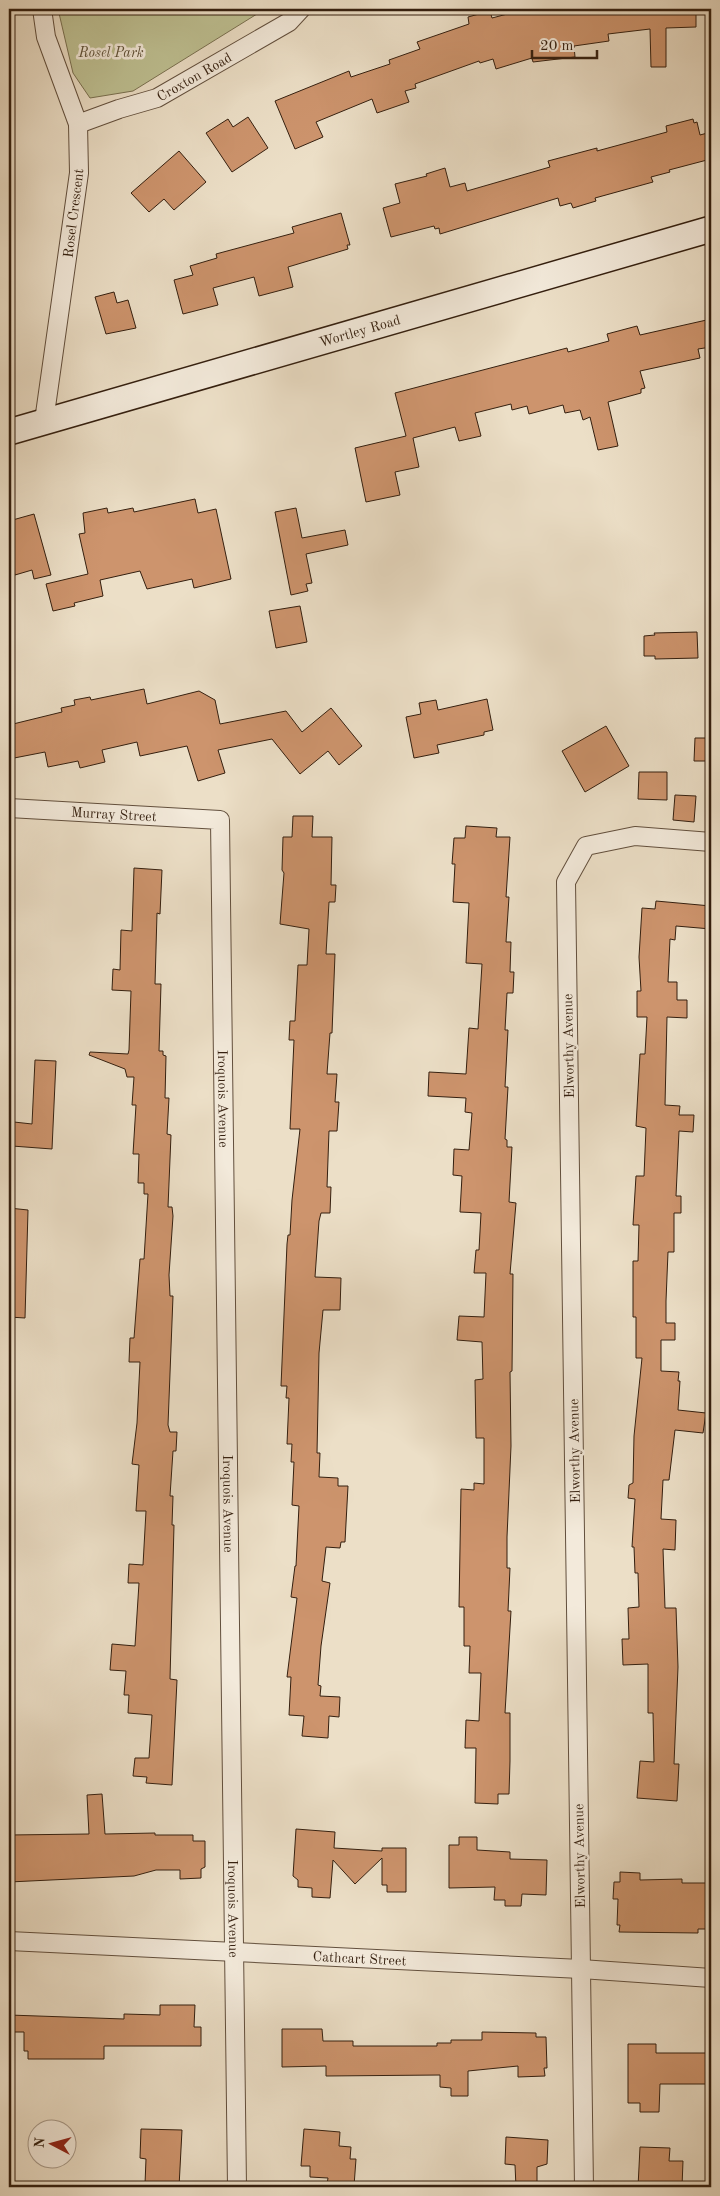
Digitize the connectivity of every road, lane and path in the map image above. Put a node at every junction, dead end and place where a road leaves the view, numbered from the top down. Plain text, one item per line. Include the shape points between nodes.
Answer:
1 (42, 9) edge
2 (301, 9) edge
3 (78, 124) junction
4 (711, 229) edge
5 (44, 421) junction
6 (9, 432) edge
7 (9, 808) edge
8 (220, 820) joint
9 (711, 842) edge
10 (9, 1941) edge
11 (234, 1951) junction
12 (581, 1969) junction
13 (711, 1978) edge
14 (237, 2187) edge
15 (584, 2187) edge

1 - 3 street, Rosel Crescent via 46,37
2 - 3 street, Croxton Road via 289,22 156,98
3 - 5 street, Rosel Crescent via 79,172
4 - 5 street, Wortley Road
5 - 6 street, Wortley Road
7 - 8 street, Murray Street
8 - 11 street, Iroquois Avenue
9 - 12 street, Elworthy Avenue via 635,836 586,846 566,882
10 - 11 street, Cathcart Street
11 - 12 street, Cathcart Street
11 - 14 street, Iroquois Avenue
12 - 13 street, Cathcart Street
12 - 15 street, Elworthy Avenue

